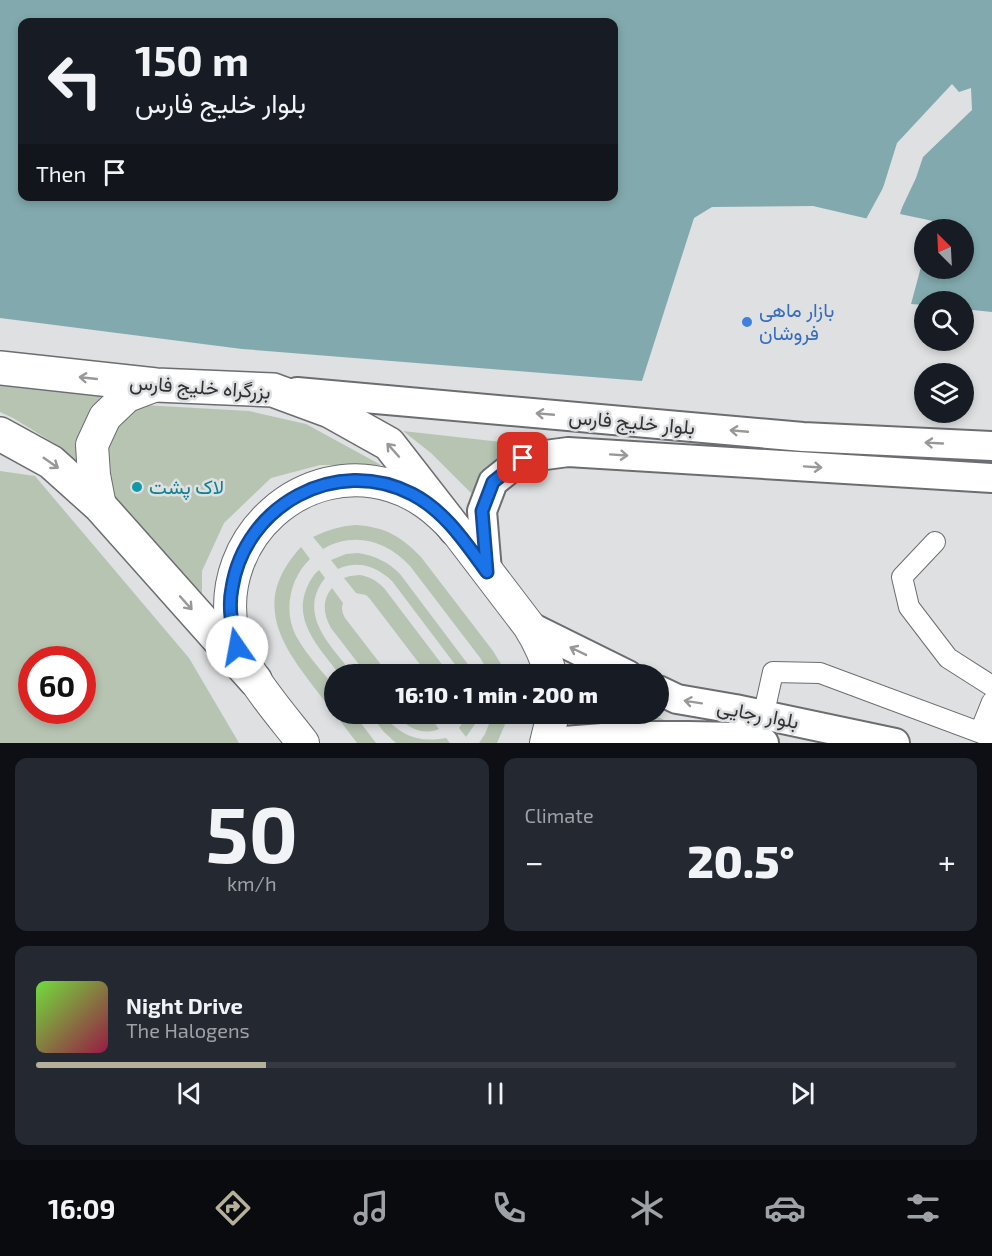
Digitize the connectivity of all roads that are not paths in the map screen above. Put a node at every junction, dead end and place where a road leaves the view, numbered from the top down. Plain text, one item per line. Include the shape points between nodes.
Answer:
1 (0, 368) edge
2 (156, 385) junction
3 (273, 390) junction
4 (0, 434) edge
5 (992, 446) edge
6 (992, 478) edge
7 (100, 506) junction
8 (455, 529) junction
9 (935, 542) dead end
10 (487, 572) junction
11 (529, 626) junction
12 (548, 664) edge
13 (606, 664) edge
14 (255, 680) junction
15 (992, 686) edge
16 (669, 695) edge
17 (992, 702) edge
18 (551, 724) edge
19 (986, 735) edge
20 (759, 737) edge
21 (303, 743) edge
22 (546, 743) edge
23 (561, 743) edge
24 (895, 743) edge

2 -> 1 highway, بزرگراه خلیج فارس
2 - 3 highway, بزرگراه خلیج فارس
2 - 7 main road via 127,396 100,426 92,445
5 -> 3 main road, بلوار خلیج فارس via 802,437
8 -> 3 highway, بزرگراه خلیج فارس via 389,444 330,411
4 -> 7 highway via 51,462
10 -> 6 main road, بلوار خلیج فارس via 482,511 493,482 523,458 568,452
7 -> 14 highway
8 - 10 main road
8 - 14 main road via 427,503 401,489 373,482 353,481 314,488 280,506 253,534 231,589 235,637
9 - 15 street via 902,577 909,607 948,657
10 - 11 main road
11 - 12 main road
13 -> 11 main road
14 - 21 main road
20 -> 16 main road, بلوار رجایی
17 - 19 street
18 - 22 main road
19 - 20 street via 820,673 773,672
20 - 23 main road, بلوار رجایی via 628,736
20 - 24 main road, بلوار رجایی

